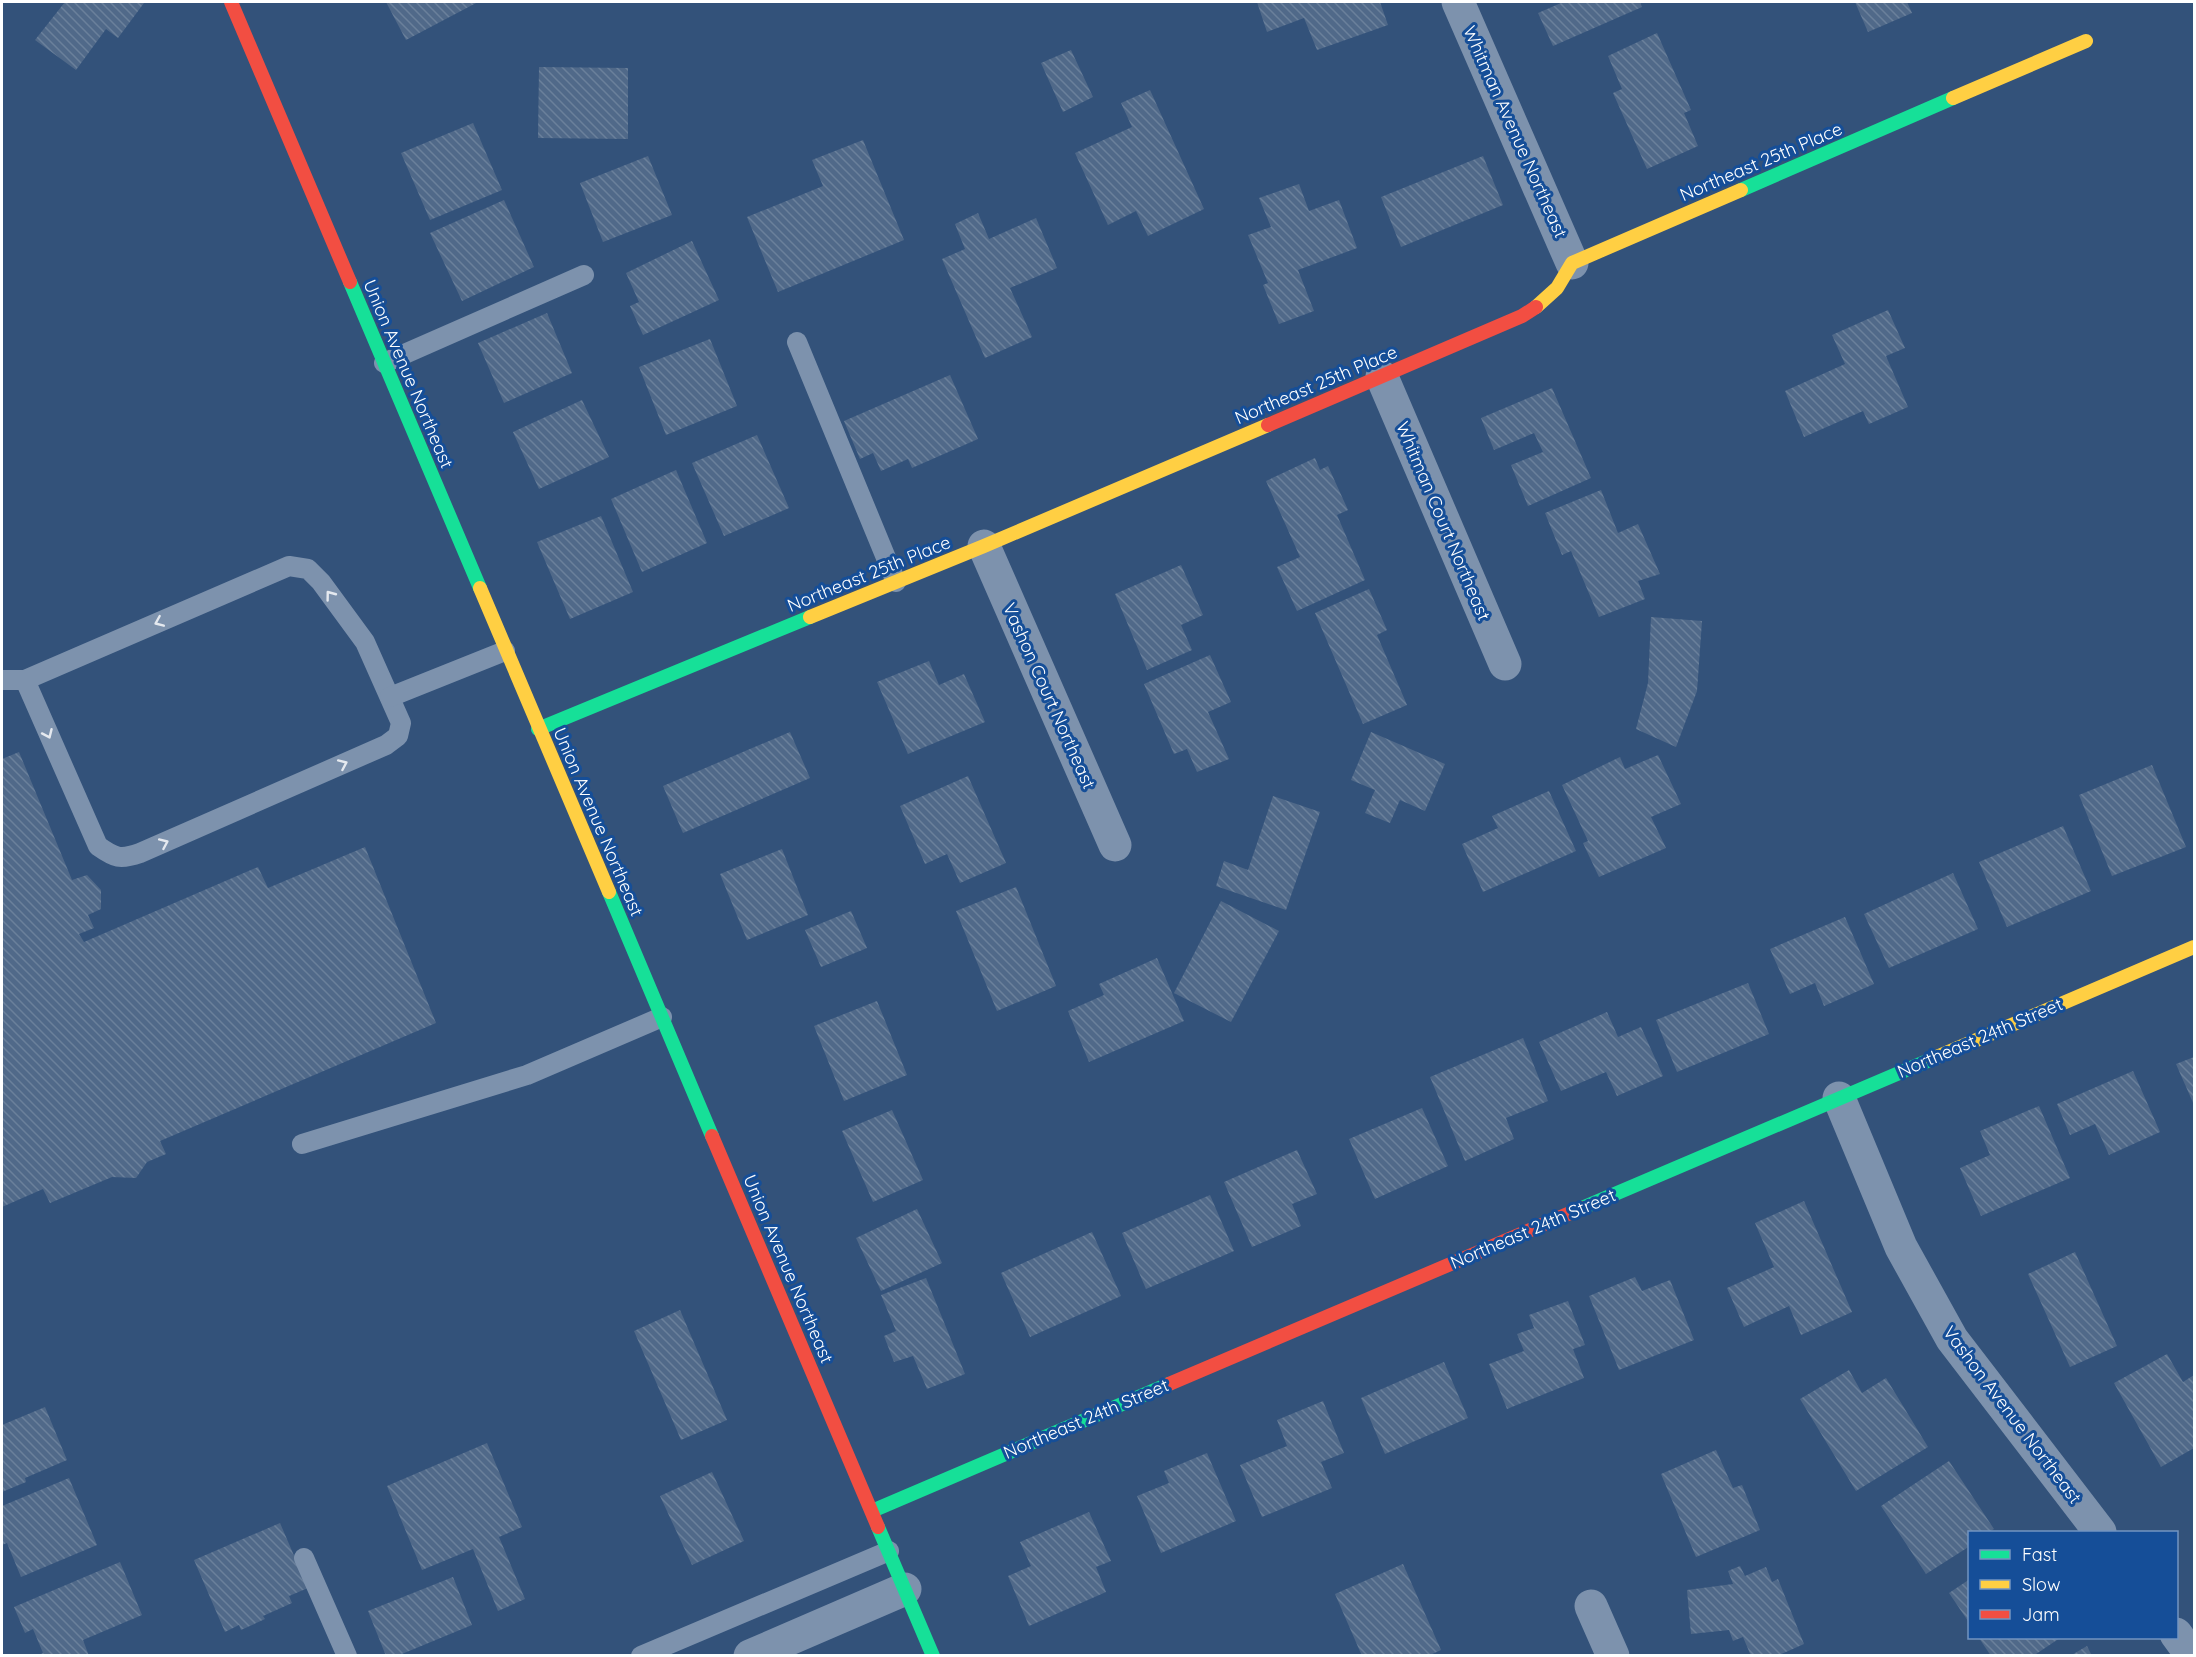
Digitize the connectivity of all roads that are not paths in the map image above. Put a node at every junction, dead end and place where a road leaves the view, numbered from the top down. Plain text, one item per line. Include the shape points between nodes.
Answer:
1 (231, 2) edge
2 (1458, 2) edge
3 (2086, 41) dead end
4 (1572, 263) junction
5 (584, 275) dead end
6 (797, 342) dead end
7 (384, 363) junction
8 (1382, 377) junction
9 (984, 546) junction
10 (896, 582) junction
11 (505, 651) junction
12 (1504, 664) dead end
13 (2, 680) edge
14 (25, 680) junction
15 (390, 697) junction
16 (538, 729) junction
17 (1115, 845) dead end
18 (2194, 947) edge
19 (662, 1017) junction
20 (1839, 1098) junction
21 (302, 1144) dead end
22 (872, 1510) junction
23 (2098, 1531) edge
24 (889, 1551) junction
25 (304, 1558) dead end
26 (905, 1589) junction
27 (1591, 1606) dead end
28 (2178, 1637) edge
29 (346, 1656) edge
30 (640, 1656) edge
31 (750, 1656) edge
32 (933, 1656) edge
33 (1613, 1656) edge
34 (2192, 1656) edge

1 - 7 street, Union Avenue Northeast
2 - 4 street, Whitman Avenue Northeast
3 - 4 street, Northeast 25th Place
4 - 8 street, Northeast 25th Place via 1546,301 1522,316
5 - 7 lane
6 - 10 lane
7 - 11 street, Union Avenue Northeast
8 - 9 street, Northeast 25th Place
8 - 12 street, Whitman Court Northeast
9 - 10 street, Northeast 25th Place
9 - 17 street, Vashon Court Northeast
10 - 16 street, Northeast 25th Place
11 - 15 lane
11 - 16 street, Union Avenue Northeast
13 - 14 lane
15 -> 14 lane via 365,642 321,582 308,569 289,566
14 -> 15 lane via 98,846 111,856 124,858 386,745 398,736 401,723
16 - 19 street, Union Avenue Northeast
18 - 20 street, Northeast 24th Street
19 - 21 lane via 528,1075
19 - 22 street, Union Avenue Northeast
20 - 22 street, Northeast 24th Street
20 - 23 street, Vashon Avenue Northeast via 1901,1247 1952,1339
22 - 24 street, Union Avenue Northeast
24 - 26 street, Union Avenue Northeast
24 - 30 lane
25 - 29 lane
26 - 31 street
26 - 32 street, Union Avenue Northeast
27 - 33 street
28 - 34 street

